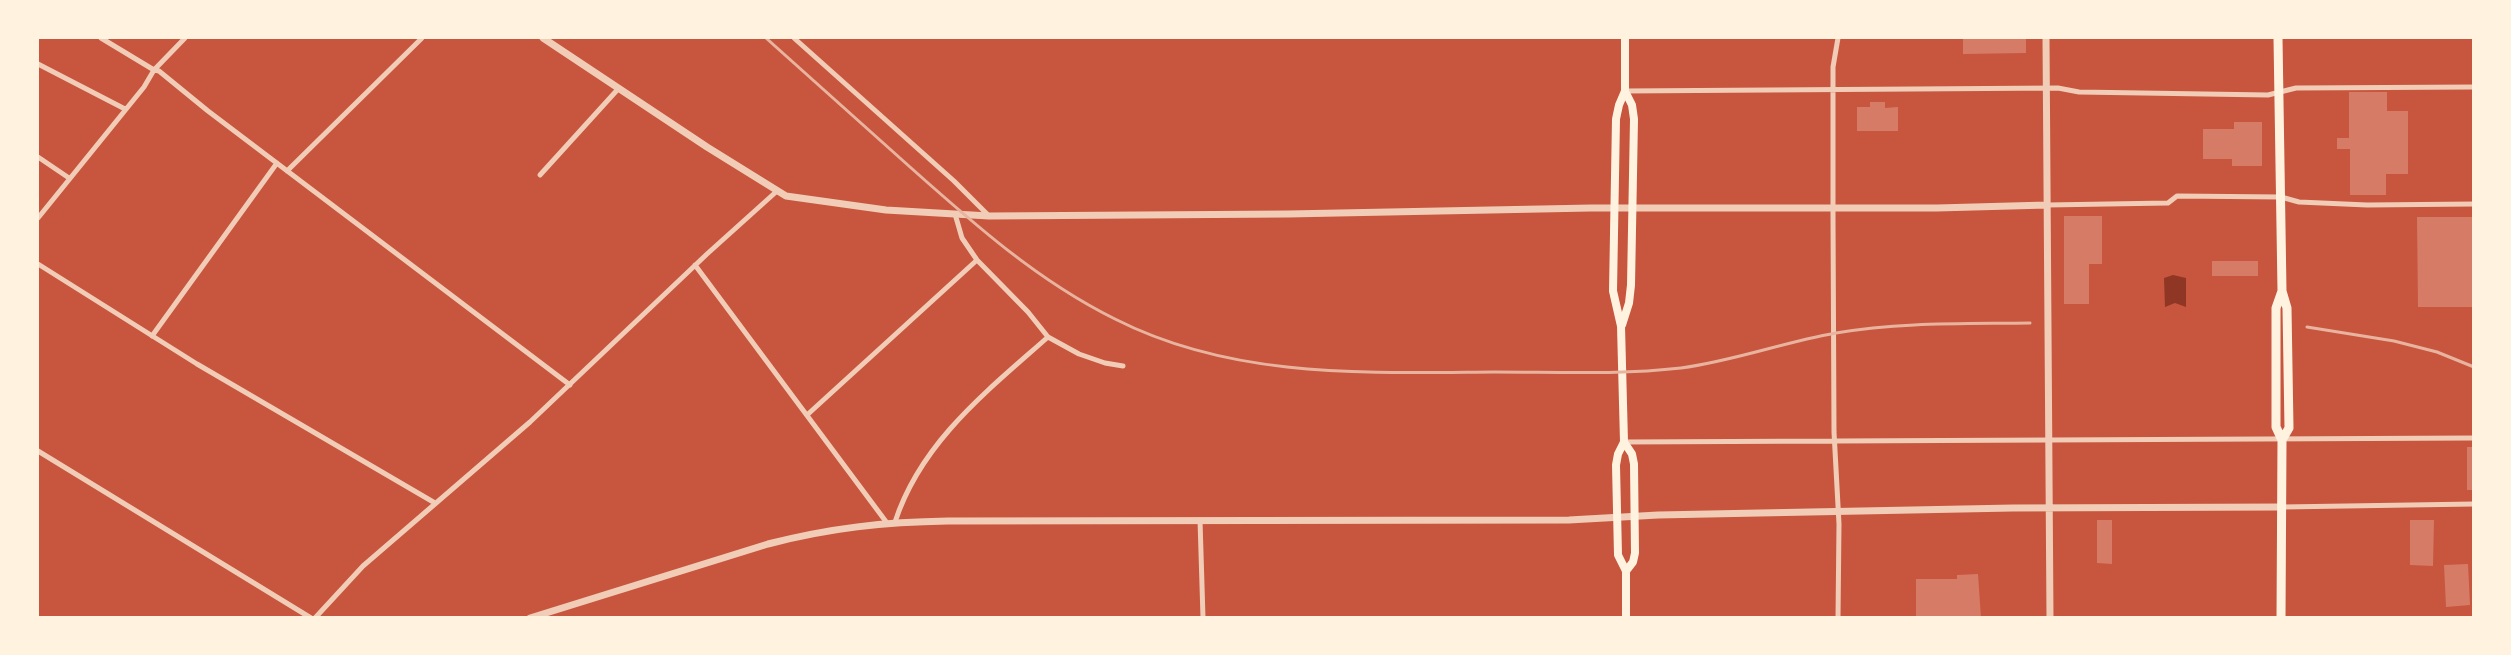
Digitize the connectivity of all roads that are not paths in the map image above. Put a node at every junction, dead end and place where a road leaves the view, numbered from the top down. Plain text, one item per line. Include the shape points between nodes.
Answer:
1 (101, 38) edge
2 (185, 38) edge
3 (422, 38) edge
4 (543, 38) edge
5 (794, 38) edge
6 (1625, 38) edge
7 (1838, 38) edge
8 (2046, 38) edge
9 (2278, 38) edge
10 (38, 64) edge
11 (154, 70) junction
12 (2474, 87) edge
13 (620, 88) junction
14 (2046, 88) junction
15 (1833, 89) junction
16 (1625, 91) junction
17 (2278, 93) junction
18 (124, 110) junction
19 (38, 157) edge
20 (277, 163) junction
21 (287, 171) junction
22 (540, 175) dead end
23 (69, 178) junction
24 (777, 191) junction
25 (2281, 197) junction
26 (2474, 204) edge
27 (2047, 205) junction
28 (1833, 207) junction
29 (1613, 208) junction
30 (1632, 208) junction
31 (955, 214) junction
32 (989, 216) junction
33 (38, 218) edge
34 (977, 260) junction
35 (38, 264) edge
36 (695, 265) junction
37 (1621, 326) junction
38 (152, 336) junction
39 (1048, 337) junction
40 (1123, 366) dead end
41 (570, 385) junction
42 (807, 415) junction
43 (2474, 438) edge
44 (2048, 440) junction
45 (2282, 440) junction
46 (1834, 441) junction
47 (1624, 442) junction
48 (38, 451) edge
49 (435, 503) junction
50 (2474, 504) edge
51 (2282, 507) junction
52 (2050, 508) junction
53 (1837, 513) junction
54 (1635, 517) junction
55 (1618, 518) junction
56 (1200, 520) junction
57 (896, 522) junction
58 (886, 523) junction
59 (1626, 571) junction
60 (313, 618) edge
61 (530, 618) edge
62 (1203, 618) edge
63 (1626, 618) edge
64 (1839, 618) edge
65 (2050, 618) edge
66 (2281, 618) edge

1 - 11 street
2 - 11 street
3 - 21 street
4 - 13 street
5 - 32 street
6 - 16 main road
7 - 15 street
8 - 14 street
9 - 17 main road
10 - 18 street
11 - 18 street
11 - 20 street
12 - 17 street via 2296,88
13 - 22 street
13 - 24 street
14 - 15 street
14 - 17 street via 2079,92
14 - 27 street
15 - 16 street
15 - 28 street
16 - 29 main road via 1616,119
16 - 30 main road via 1634,118
17 - 25 main road
18 - 23 street
19 - 23 street
20 - 21 street
20 - 38 street
21 - 41 street
23 - 33 street
24 - 31 street via 786,196 886,210
24 - 36 street
25 - 26 street via 2314,203
25 - 27 street via 2177,196 2168,203
25 - 45 main road via 2289,428
27 - 28 street
27 - 44 street
28 - 30 street
28 - 46 street
29 - 30 street
29 - 32 street
29 - 37 main road via 1613,291
30 - 37 main road via 1631,285
31 - 32 street
31 - 34 street via 962,238
34 - 39 street
34 - 42 street
35 - 38 street
36 - 41 street
36 - 42 street
37 - 47 main road
38 - 49 street
39 - 40 street via 1079,354
39 - 57 street via 966,410 936,443 904,494
41 - 49 street
42 - 58 street
43 - 45 street
44 - 45 street
44 - 46 street
44 - 52 street
45 - 51 main road
46 - 47 street
46 - 53 street
47 - 54 main road via 1634,464
47 - 55 main road via 1617,465
48 - 60 street
49 - 60 street via 363,566
50 - 51 street
51 - 52 street
51 - 66 main road
52 - 53 street
52 - 65 street
53 - 54 street
53 - 64 street
54 - 55 street
54 - 59 main road via 1635,553
55 - 56 street
55 - 59 main road via 1618,555
56 - 57 street
56 - 62 street
57 - 58 street
58 - 61 street via 768,544
59 - 63 main road

